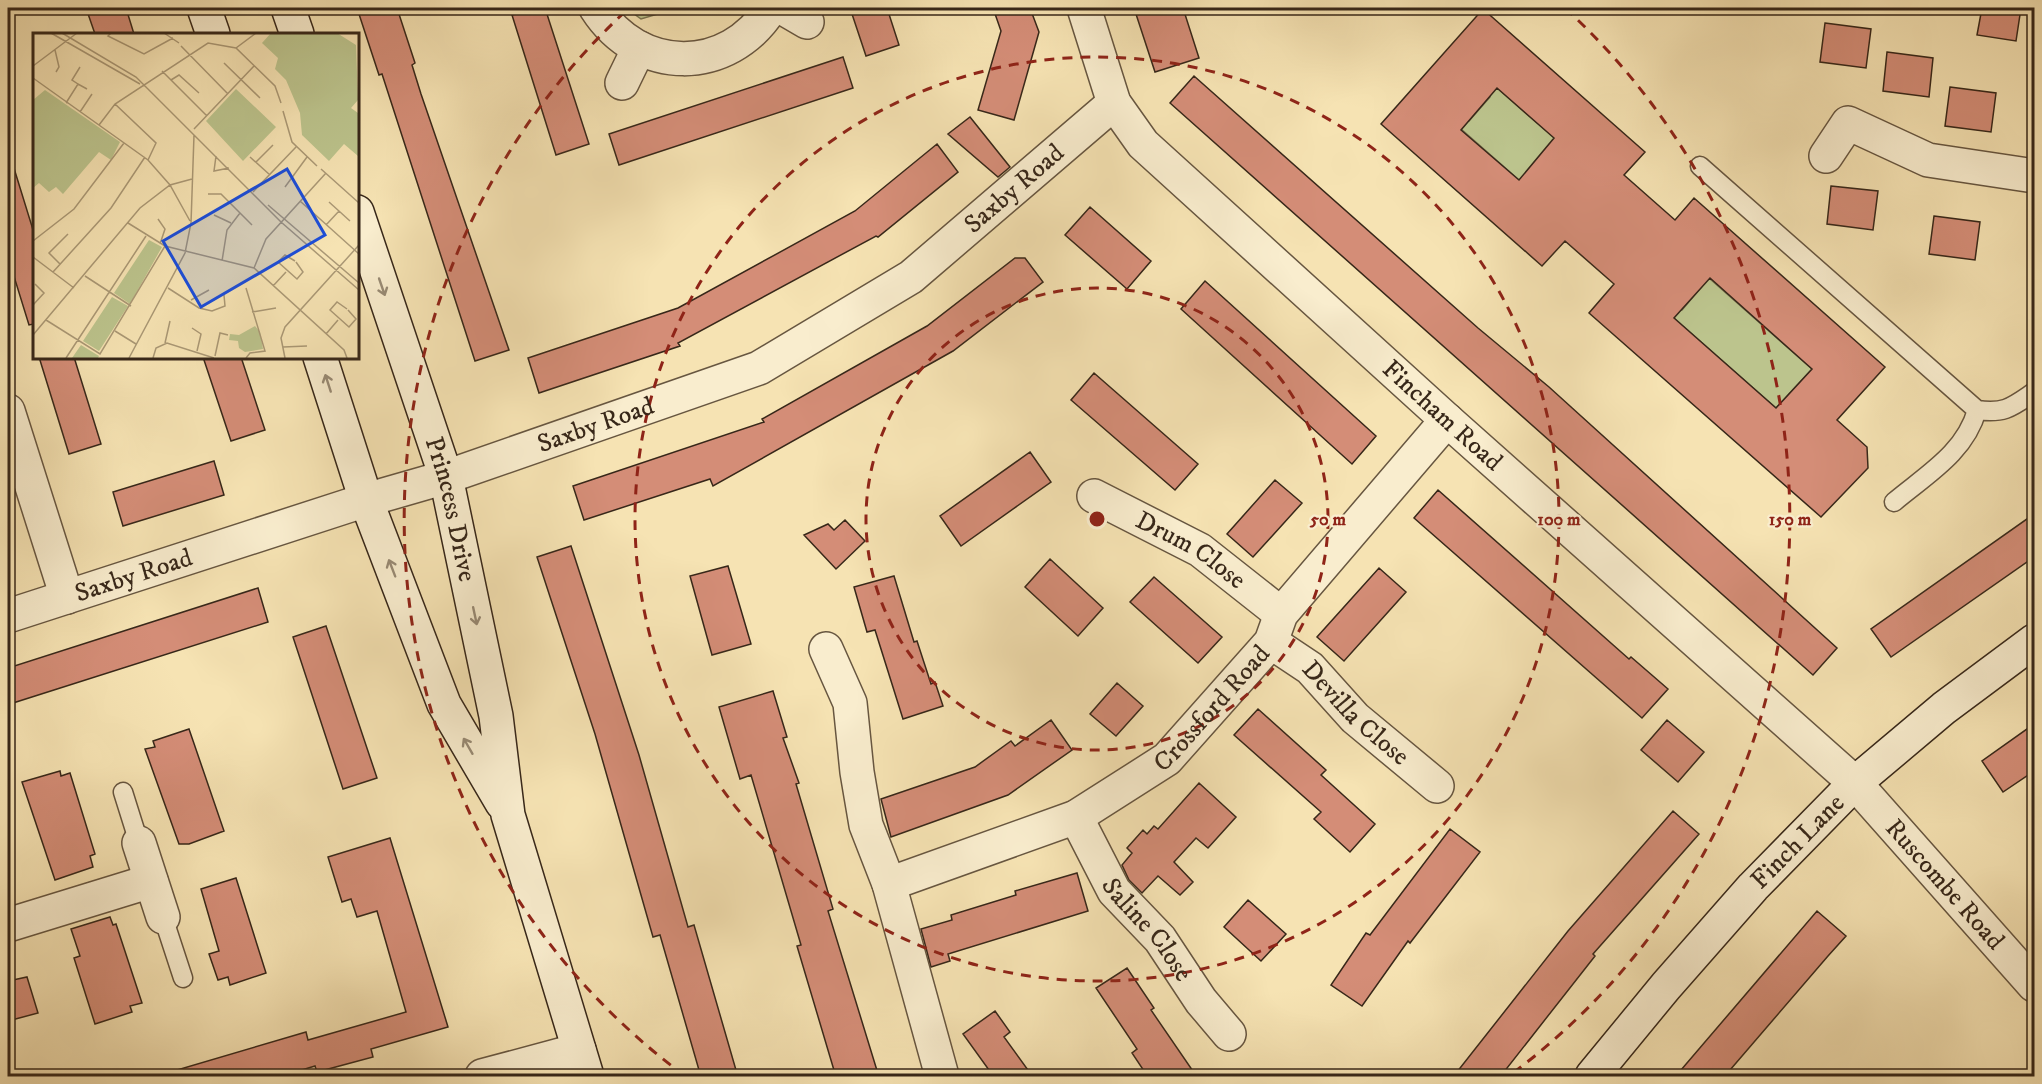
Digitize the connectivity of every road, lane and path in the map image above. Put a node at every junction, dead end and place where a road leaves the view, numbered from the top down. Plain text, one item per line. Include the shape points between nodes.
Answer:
1 (204, 8) edge
2 (288, 8) edge
3 (596, 8) edge
4 (771, 8) edge
5 (1084, 8) edge
6 (213, 33) edge
7 (297, 33) edge
8 (639, 48) junction
9 (622, 83) dead end
10 (1114, 103) junction
11 (1826, 156) dead end
12 (1700, 166) dead end
13 (2034, 176) edge
14 (358, 215) edge
15 (320, 358) edge
16 (2034, 392) edge
17 (1977, 410) junction
18 (8, 411) edge
19 (1447, 420) junction
20 (446, 477) junction
21 (1094, 495) dead end
22 (366, 500) junction
23 (1894, 502) dead end
24 (67, 597) junction
25 (8, 616) edge
26 (1276, 628) junction
27 (2034, 641) edge
28 (826, 649) dead end
29 (1855, 783) junction
30 (1437, 786) dead end
31 (123, 792) dead end
32 (508, 815) junction
33 (1076, 817) junction
34 (140, 843) joint
35 (151, 881) junction
36 (889, 884) junction
37 (163, 917) joint
38 (8, 925) edge
39 (183, 978) dead end
40 (2034, 985) edge
41 (1229, 1034) dead end
42 (583, 1063) edge
43 (482, 1077) edge
44 (942, 1077) edge
45 (1592, 1077) edge

1 - 6 street
2 - 7 street
3 - 8 street via 612,28
4 - 8 street via 741,41 713,55 682,59
5 - 10 street, Fincham Road
8 - 9 street
10 - 19 street, Fincham Road via 1143,144
10 - 20 street, Saxby Road via 911,277 759,368
11 - 13 street via 1848,123 1928,160
12 - 17 lane
14 -> 20 street, Princess Drive
22 -> 15 street, Princess Drive
16 - 17 lane via 2009,410
17 - 23 lane via 1960,447
18 - 24 street
19 - 26 street, Crossford Road
19 - 29 street, Fincham Road
20 - 22 street, Saxby Road
20 -> 32 street, Princess Drive via 496,716
21 - 26 street, Drum Close via 1200,550
22 - 24 street, Saxby Road
32 -> 22 street, Princess Drive via 444,704
24 - 25 street, Saxby Road
26 - 30 street, Devilla Close via 1355,718
26 - 33 street, Crossford Road via 1167,759
27 - 29 street, Finch Lane via 1944,708
28 - 36 street via 850,704 866,825
29 - 40 street, Ruscombe Road
29 - 45 street, Finch Lane via 1754,887
31 - 34 lane
32 - 42 street, Princess Drive
33 - 36 street, Crossford Road
33 - 41 street, Saline Close via 1114,891 1160,939 1201,1001
34 - 35 street
35 - 37 street
35 - 38 street
36 - 44 street
37 - 39 lane
42 - 43 street

